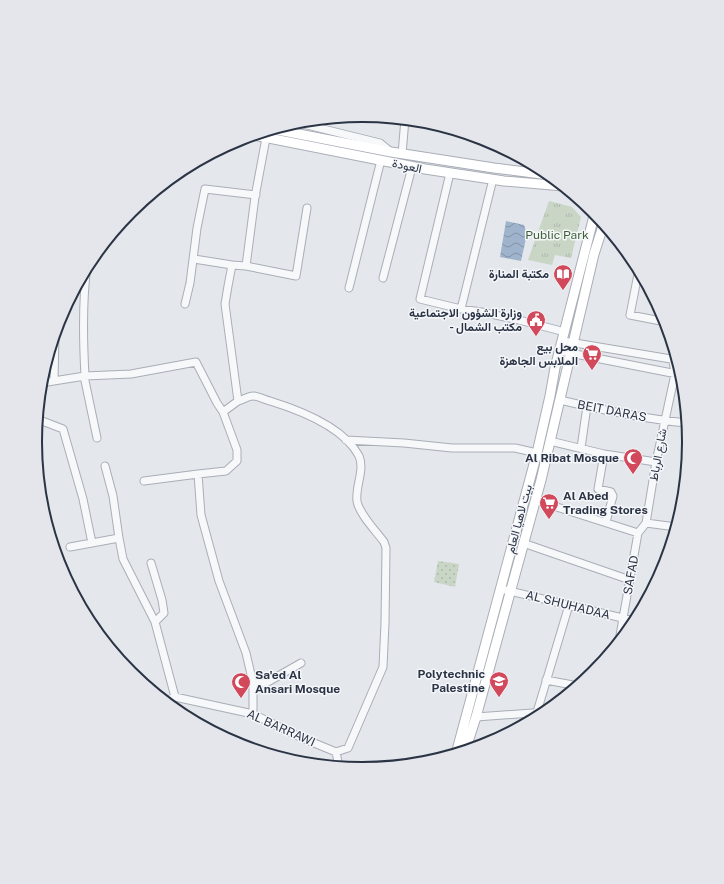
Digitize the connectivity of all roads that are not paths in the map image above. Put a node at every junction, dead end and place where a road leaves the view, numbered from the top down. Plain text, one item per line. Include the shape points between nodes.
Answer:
1 (404, 125) edge
2 (312, 126) edge
3 (285, 132) edge
4 (266, 138) joint
5 (391, 152) junction
6 (402, 154) junction
7 (381, 160) junction
8 (412, 167) junction
9 (450, 173) junction
10 (536, 173) edge
11 (493, 179) junction
12 (553, 185) edge
13 (256, 195) junction
14 (308, 208) dead end
15 (593, 221) edge
16 (602, 230) edge
17 (194, 258) junction
18 (232, 265) junction
19 (246, 266) junction
20 (383, 278) dead end
21 (637, 279) edge
22 (85, 282) edge
23 (349, 288) dead end
24 (185, 304) dead end
25 (461, 309) junction
26 (658, 320) edge
27 (564, 336) junction
28 (573, 343) junction
29 (560, 351) junction
30 (571, 353) junction
31 (55, 354) edge
32 (671, 359) edge
33 (675, 374) edge
34 (85, 376) junction
35 (54, 381) junction
36 (676, 381) edge
37 (48, 382) edge
38 (560, 400) junction
39 (238, 401) junction
40 (587, 406) junction
41 (223, 412) junction
42 (664, 421) junction
43 (43, 422) edge
44 (681, 422) edge
45 (97, 438) dead end
46 (346, 440) junction
47 (550, 441) junction
48 (581, 448) junction
49 (537, 452) junction
50 (604, 454) junction
51 (656, 462) junction
52 (105, 466) dead end
53 (198, 474) junction
54 (144, 481) dead end
55 (535, 500) junction
56 (606, 522) junction
57 (646, 523) junction
58 (670, 527) edge
59 (638, 533) junction
60 (119, 538) junction
61 (92, 543) junction
62 (523, 543) junction
63 (70, 547) dead end
64 (151, 563) dead end
65 (630, 580) junction
66 (505, 590) junction
67 (569, 605) junction
68 (623, 619) junction
69 (628, 620) edge
70 (155, 622) junction
71 (622, 629) edge
72 (301, 663) dead end
73 (546, 680) junction
74 (253, 683) junction
75 (571, 685) edge
76 (175, 697) junction
77 (171, 699) edge
78 (538, 709) edge
79 (533, 712) edge
80 (253, 714) junction
81 (476, 717) junction
82 (467, 744) edge
83 (458, 747) edge
84 (336, 752) junction
85 (338, 761) edge

1 - 6 street
2 - 5 street via 380,143
3 - 5 main road, العودة
4 - 7 main road, العودة
4 - 13 street
5 - 6 main road, العودة
6 - 10 main road, العودة
7 - 8 main road, العودة
7 - 23 street
8 - 9 main road, العودة
8 - 20 street
9 - 11 main road, العودة
9 - 25 street via 420,299
11 - 12 main road, العودة
11 - 25 street
13 - 17 street via 205,189 196,228
13 - 19 street
14 - 19 street via 296,276
15 - 27 main road, بيت لاهيا العام
16 - 28 main road, بيت لاهيا العام
17 - 18 street
17 - 24 street
18 - 19 street
18 - 39 street via 226,304
21 - 26 street via 630,315
22 - 34 street
25 - 27 street via 523,321
27 - 28 street
27 - 29 main road, بيت لاهيا العام
28 - 30 main road, بيت لاهيا العام
28 - 32 street
29 - 30 street
29 - 49 main road, بيت لاهيا العام
30 - 33 street
30 - 38 main road, بيت لاهيا العام
31 - 35 street
34 - 35 street
34 - 41 street via 131,374 196,362
34 - 45 street
35 - 37 street
36 - 42 street, شارع الرباط
38 - 40 street, BEIT DARAS
38 - 47 main road, بيت لاهيا العام
39 - 41 street
39 - 46 street via 253,396 284,405 313,417
40 - 42 street, BEIT DARAS
40 - 48 street
41 - 53 street via 237,450 237,461 226,471
42 - 44 street, BEIT DARAS
42 - 51 street, شارع الرباط
43 - 61 street via 63,430 83,499
46 - 49 street via 452,448 515,448
46 - 84 street via 360,460 358,506 386,548 386,623 383,667 348,748
47 - 48 street
47 - 55 main road, بيت لاهيا العام
48 - 50 street
49 - 66 main road, بيت لاهيا العام
50 - 51 street
50 - 56 street via 598,489 611,492 612,496
51 - 57 street, شارع الرباط
52 - 60 street via 113,496
53 - 54 street
53 - 74 street via 201,515 219,581 246,653
55 - 56 street
55 - 62 main road, بيت لاهيا العام
56 - 59 street
57 - 58 street
57 - 59 street, شارع الرباط
59 - 65 street, SAFAD
60 - 61 street
60 - 70 street via 123,559
61 - 63 street
62 - 65 street
62 - 66 main road, بيت لاهيا العام
64 - 70 street via 164,613
65 - 68 street, SAFAD
66 - 67 street, AL SHUHADAA
66 - 81 main road, بيت لاهيا العام
66 - 83 main road, بيت لاهيا العام
67 - 68 street, AL SHUHADAA
67 - 73 street
68 - 69 street, AL SHUHADAA
68 - 71 street, SAFAD
70 - 76 street
72 - 74 street via 266,683
73 - 75 street
73 - 78 street
74 - 80 street
76 - 77 street
76 - 80 street, AL BARRAWI
79 - 81 street
80 - 84 street, AL BARRAWI
81 - 82 main road, بيت لاهيا العام
84 - 85 street

